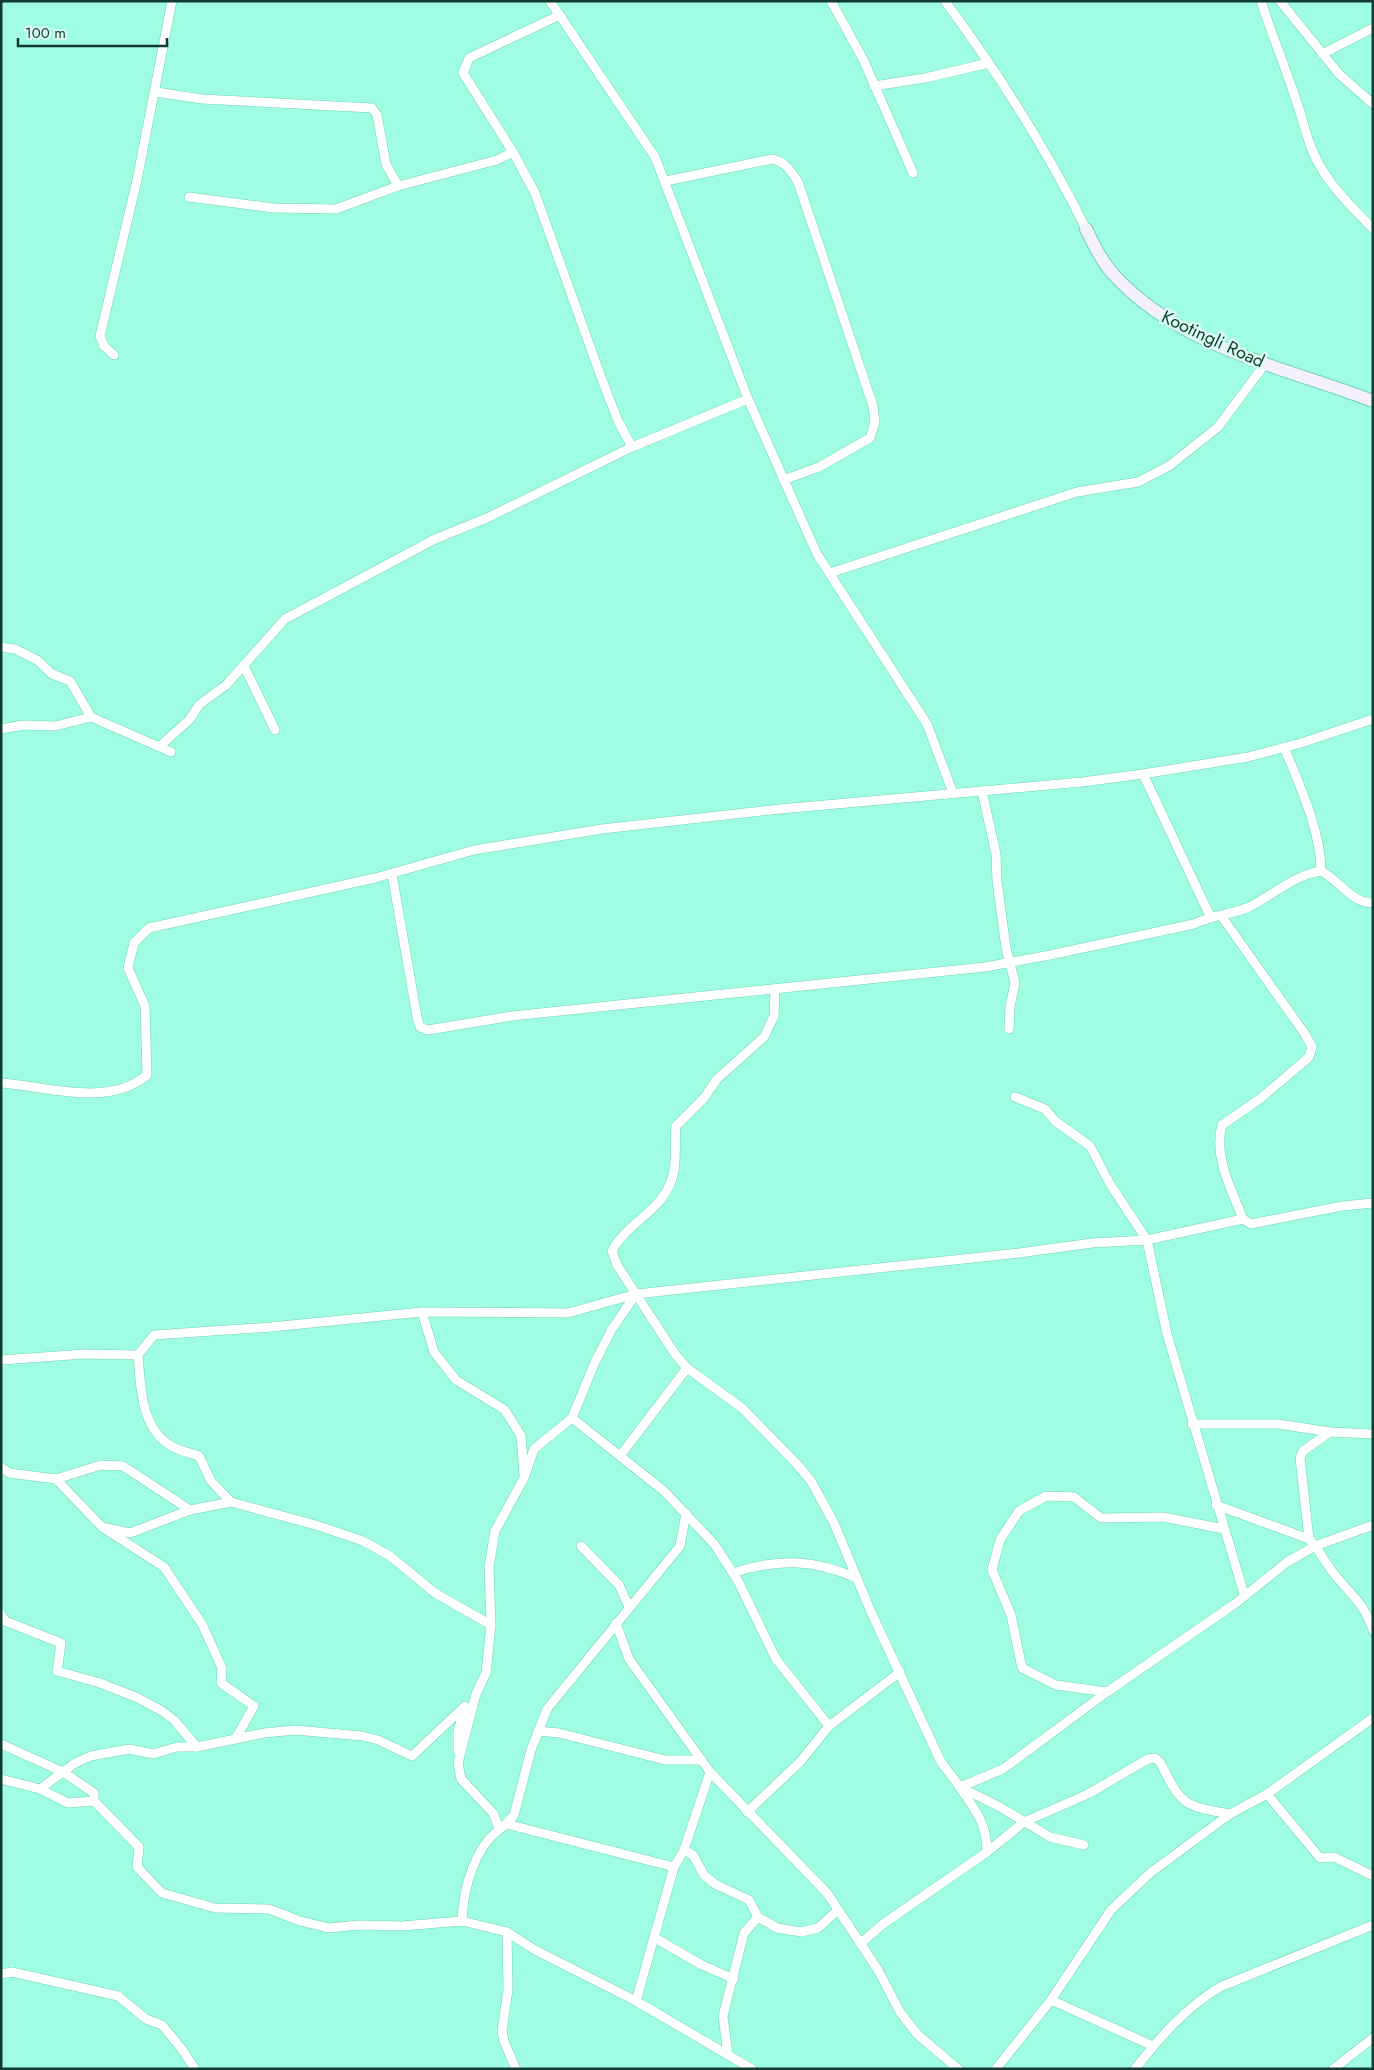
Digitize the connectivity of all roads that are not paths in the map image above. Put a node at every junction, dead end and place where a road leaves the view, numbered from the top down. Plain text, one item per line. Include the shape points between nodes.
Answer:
1 (172, 1) edge
2 (550, 1) edge
3 (831, 1) edge
4 (944, 1) edge
5 (1261, 1) edge
6 (1280, 1) edge
7 (560, 16) junction
8 (1373, 28) edge
9 (1322, 54) junction
10 (988, 63) junction
11 (874, 86) junction
12 (156, 92) junction
13 (1373, 104) edge
14 (514, 152) junction
15 (913, 173) dead end
16 (666, 180) junction
17 (398, 186) junction
18 (189, 197) dead end
19 (1373, 229) edge
20 (1086, 230) joint
21 (114, 355) dead end
22 (1265, 364) junction
23 (748, 399) junction
24 (1373, 401) edge
25 (632, 447) junction
26 (783, 480) junction
27 (830, 573) junction
28 (1, 647) edge
29 (244, 666) junction
30 (91, 717) junction
31 (1373, 719) edge
32 (1, 729) edge
33 (275, 730) dead end
34 (160, 746) junction
35 (1284, 747) junction
36 (171, 752) dead end
37 (1143, 774) junction
38 (982, 791) junction
39 (953, 793) junction
40 (1321, 871) junction
41 (392, 874) junction
42 (1373, 903) edge
43 (1210, 916) junction
44 (1222, 917) junction
45 (1010, 962) junction
46 (775, 989) junction
47 (1009, 1029) dead end
48 (1, 1083) edge
49 (1015, 1097) dead end
50 (1373, 1203) edge
51 (1243, 1219) junction
52 (1147, 1240) junction
53 (636, 1294) junction
54 (422, 1312) junction
55 (138, 1355) junction
56 (1, 1360) edge
57 (687, 1368) junction
58 (572, 1418) junction
59 (1192, 1424) junction
60 (1330, 1432) junction
61 (1373, 1434) edge
62 (620, 1456) junction
63 (1, 1467) edge
64 (524, 1478) junction
65 (56, 1479) junction
66 (230, 1502) junction
67 (1216, 1506) junction
68 (190, 1510) junction
69 (686, 1514) junction
70 (1373, 1525) edge
71 (102, 1527) junction
72 (1224, 1529) junction
73 (1312, 1542) junction
74 (581, 1546) dead end
75 (733, 1573) junction
76 (856, 1578) junction
77 (1244, 1594) junction
78 (628, 1607) junction
79 (1, 1614) edge
80 (616, 1622) junction
81 (491, 1625) junction
82 (1373, 1630) edge
83 (900, 1672) junction
84 (1107, 1692) junction
85 (1373, 1718) edge
86 (829, 1726) junction
87 (538, 1732) junction
88 (236, 1738) junction
89 (1, 1744) edge
90 (197, 1748) junction
91 (702, 1760) junction
92 (458, 1763) junction
93 (63, 1772) junction
94 (710, 1772) junction
95 (1, 1778) edge
96 (960, 1788) junction
97 (40, 1789) junction
98 (1266, 1794) junction
99 (94, 1801) junction
100 (747, 1812) junction
101 (1230, 1814) junction
102 (1024, 1822) junction
103 (503, 1826) junction
104 (1084, 1845) dead end
105 (684, 1850) junction
106 (987, 1852) junction
107 (674, 1867) junction
108 (1373, 1876) edge
109 (838, 1910) junction
110 (758, 1917) junction
111 (462, 1921) junction
112 (1373, 1925) edge
113 (507, 1932) junction
114 (655, 1938) junction
115 (861, 1943) junction
116 (1, 1974) edge
117 (734, 1979) junction
118 (1051, 2000) junction
119 (636, 2001) junction
120 (1371, 2042) edge
121 (1153, 2046) junction
122 (728, 2055) junction
123 (195, 2069) edge
124 (516, 2069) edge
125 (752, 2069) edge
126 (958, 2069) edge
127 (996, 2069) edge
128 (1135, 2069) edge
129 (1333, 2069) edge

1 - 12 street
2 - 7 street
3 - 11 street
4 - 10 street
5 - 19 street via 1311,148 1334,186
6 - 9 street
7 - 14 street via 469,58 463,73
7 - 16 street via 631,118
8 - 9 street
9 - 13 street
10 - 11 street
10 - 20 street via 1048,156
11 - 15 street
12 - 17 street via 202,99 372,108 377,114 386,164
12 - 21 street via 126,234 100,336 104,346
14 - 17 street via 496,160
14 - 25 street via 535,193 600,377
16 - 23 street
16 - 26 street via 772,159 788,167 798,182 873,406 875,422 870,438 819,467
17 - 18 street via 336,209 274,208
20 - 22 street, Kootingli Road via 1113,274 1161,316
22 - 24 street, Kootingli Road
22 - 27 street via 1218,427 1169,466 1138,482 1077,492
23 - 25 street
23 - 26 street
25 - 29 street via 487,518 435,539 284,619
26 - 27 street via 817,554
27 - 39 street via 927,724
28 - 30 street via 15,649 37,660 52,674 70,681
29 - 33 street
29 - 34 street via 226,685 199,705 190,719
30 - 32 street via 55,726 23,725
30 - 34 street
31 - 35 street
34 - 36 street
35 - 37 street via 1248,757
35 - 40 street via 1306,803 1321,858
37 - 38 street
37 - 43 street
38 - 39 street
38 - 45 street via 996,854
39 - 41 street via 602,829 474,850
40 - 42 street via 1332,876 1363,903
40 - 44 street via 1300,878
41 - 46 street via 417,1017 420,1027 428,1030 512,1016
41 - 48 street via 148,928 134,943 128,968 145,1006 147,1075 137,1084 108,1092 65,1093
43 - 44 street
43 - 45 street via 1194,924
44 - 51 street via 1312,1047 1309,1057 1261,1098 1222,1125 1220,1158
45 - 46 street
45 - 47 street via 1015,983
46 - 53 street via 774,1016 764,1037 717,1079 704,1098 676,1126 675,1169 670,1186 617,1241 612,1251
49 - 52 street via 1045,1109 1055,1121 1090,1146 1110,1184
50 - 51 street via 1250,1224
51 - 52 street
52 - 53 street via 1092,1243
52 - 59 street via 1165,1326
53 - 54 street via 568,1313
53 - 57 street
53 - 58 street via 612,1329
54 - 55 street via 154,1335
54 - 64 street via 434,1352 456,1380 505,1410 511,1419 520,1436
55 - 56 street via 85,1354
55 - 66 street via 143,1404 153,1430 172,1446 199,1456 211,1481
57 - 62 street
57 - 76 street via 742,1408 801,1469 822,1498
58 - 62 street
58 - 64 street via 534,1449
59 - 60 street via 1278,1424
59 - 67 street
60 - 61 street
60 - 73 street via 1303,1451 1300,1458
62 - 69 street via 664,1491
63 - 65 street via 9,1473
64 - 81 street via 495,1531 489,1567
65 - 68 street via 101,1465 124,1466
65 - 71 street
66 - 68 street
66 - 81 street via 363,1541 390,1556 435,1594
67 - 72 street
67 - 73 street
68 - 71 street via 130,1533
69 - 75 street via 714,1545
69 - 78 street via 680,1546
70 - 73 street
71 - 88 street via 164,1567 202,1624 222,1668 221,1683 254,1706
72 - 77 street
72 - 84 street via 1163,1518 1101,1518 1074,1497 1046,1496 1019,1511 1000,1540 992,1570 1011,1615 1022,1668 1056,1685
73 - 77 street
73 - 82 street via 1335,1575 1351,1590
74 - 78 street via 620,1585
75 - 76 street via 757,1565 794,1562 833,1568
75 - 86 street via 776,1659
76 - 83 street
77 - 84 street via 1236,1603
78 - 80 street
79 - 90 street via 5,1621 61,1643 56,1671 100,1683 162,1711 174,1720
80 - 87 street via 553,1700
80 - 91 street via 630,1659
81 - 92 street via 486,1673 476,1694
83 - 86 street
83 - 96 street via 945,1770
84 - 96 street via 1003,1769
85 - 98 street
86 - 100 street via 800,1762
87 - 91 street via 559,1733 665,1760
87 - 103 street via 514,1815
88 - 90 street
88 - 92 street via 294,1730 362,1736 412,1756 465,1706 458,1732
89 - 93 street
90 - 93 street via 177,1748 153,1754 123,1750 91,1756
91 - 94 street
92 - 103 street via 461,1779
93 - 97 street
93 - 99 street via 94,1793
94 - 100 street
94 - 105 street
95 - 97 street
96 - 102 street
96 - 106 street via 987,1834
97 - 99 street via 68,1803
98 - 101 street
98 - 108 street via 1320,1858 1334,1857
99 - 111 street via 140,1847 137,1867 162,1893 215,1908 269,1910 329,1928
100 - 109 street via 827,1893
101 - 102 street via 1186,1803 1176,1794 1155,1758 1088,1794
101 - 118 street via 1150,1873 1111,1910
102 - 104 street via 1050,1836
102 - 106 street
103 - 107 street
103 - 111 street via 483,1847 474,1866 462,1903
105 - 107 street
105 - 110 street via 693,1855 704,1875 715,1884 749,1900
106 - 115 street via 883,1924
107 - 114 street
109 - 110 street via 818,1928 802,1932 777,1928
109 - 115 street
110 - 117 street via 744,1933
111 - 113 street
112 - 121 street via 1220,1987 1200,1999
113 - 119 street via 535,1950
113 - 124 street via 508,1988 502,2031
114 - 117 street
114 - 119 street
115 - 126 street via 900,2012 917,2034
116 - 123 street via 12,1972 118,1996 146,2019 162,2025
117 - 122 street via 723,2016
118 - 121 street
118 - 127 street
119 - 122 street
120 - 129 street
121 - 128 street
122 - 125 street

